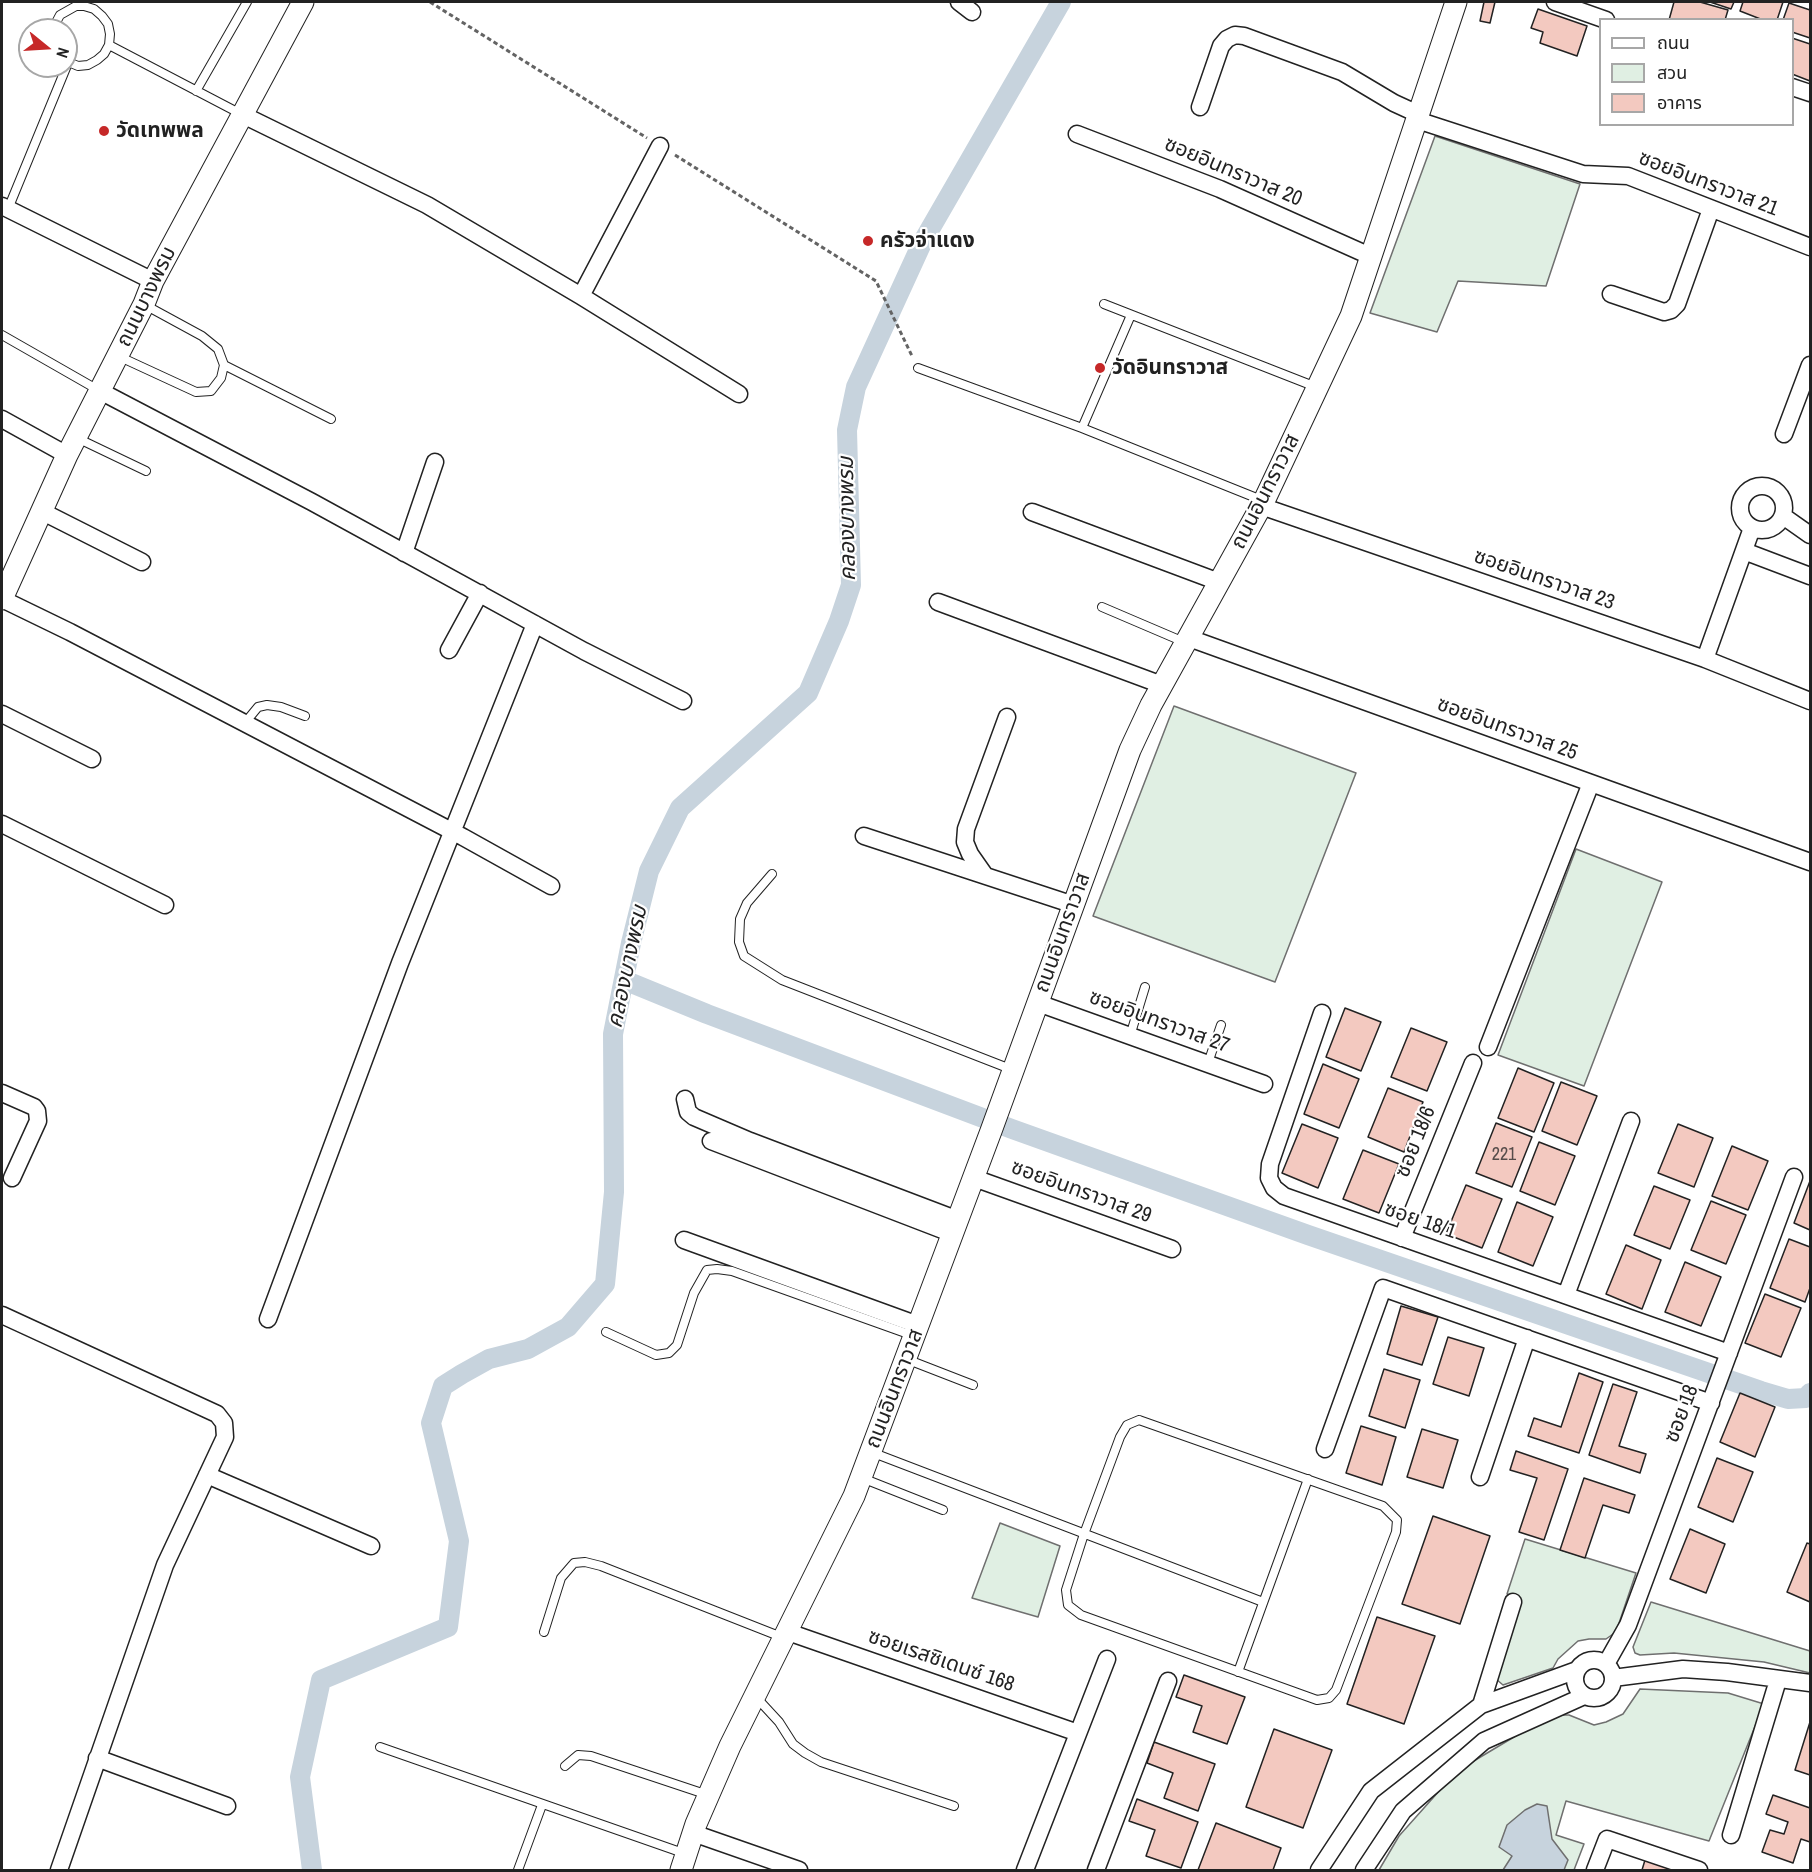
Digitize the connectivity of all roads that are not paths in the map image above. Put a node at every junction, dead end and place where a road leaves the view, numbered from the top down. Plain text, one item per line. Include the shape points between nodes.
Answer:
1 (247, 2) edge
2 (303, 2) edge
3 (1456, 2) edge
4 (1554, 2) edge
5 (85, 4) edge
6 (58, 18) edge
7 (1600, 18) edge
8 (109, 45) junction
9 (78, 66) edge
10 (60, 78) edge
11 (1794, 88) edge
12 (196, 91) junction
13 (1810, 93) edge
14 (1200, 107) dead end
15 (242, 114) junction
16 (1417, 117) junction
17 (1077, 134) dead end
18 (660, 146) dead end
19 (5, 207) edge
20 (1711, 209) junction
21 (1810, 247) edge
22 (1370, 256) junction
23 (153, 281) junction
24 (1611, 294) dead end
25 (580, 296) junction
26 (144, 304) junction
27 (1104, 304) dead end
28 (1131, 315) junction
29 (2, 335) edge
30 (118, 356) junction
31 (224, 365) junction
32 (917, 365) road end
33 (1810, 365) edge
34 (1317, 387) junction
35 (100, 391) junction
36 (739, 394) dead end
37 (2, 419) edge
38 (331, 419) dead end
39 (1082, 429) junction
40 (1784, 434) dead end
41 (72, 446) junction
42 (435, 462) dead end
43 (146, 471) dead end
44 (1262, 503) junction
45 (42, 511) junction
46 (1032, 512) dead end
47 (1783, 516) junction
48 (1752, 528) junction
49 (1810, 536) edge
50 (1744, 551) junction
51 (404, 553) junction
52 (142, 562) dead end
53 (1810, 576) edge
54 (1219, 582) junction
55 (480, 593) junction
56 (2, 599) edge
57 (938, 602) dead end
58 (1102, 607) dead end
59 (535, 624) junction
60 (1187, 641) junction
61 (449, 650) dead end
62 (1705, 659) junction
63 (1162, 685) junction
64 (683, 701) dead end
65 (1810, 701) edge
66 (2, 714) edge
67 (305, 716) dead end
68 (1007, 717) dead end
69 (244, 724) junction
70 (92, 759) dead end
71 (1591, 783) junction
72 (2, 824) edge
73 (453, 832) junction
74 (864, 836) dead end
75 (1810, 862) edge
76 (772, 874) dead end
77 (984, 874) junction
78 (551, 886) dead end
79 (165, 905) dead end
80 (1074, 905) junction
81 (1145, 987) dead end
82 (1038, 1003) junction
83 (1322, 1013) dead end
84 (1221, 1025) dead end
85 (1130, 1036) junction
86 (1488, 1047) dead end
87 (1208, 1063) junction
88 (1473, 1063) dead end
89 (1013, 1070) junction
90 (1264, 1083) dead end
91 (2, 1093) edge
92 (685, 1099) dead end
93 (1631, 1121) dead end
94 (711, 1141) dead end
95 (1794, 1177) dead end
96 (12, 1178) dead end
97 (974, 1178) junction
98 (955, 1227) junction
99 (1402, 1238) junction
100 (684, 1240) dead end
101 (1172, 1249) dead end
102 (1566, 1295) junction
103 (2, 1315) edge
104 (268, 1319) dead end
105 (916, 1331) junction
106 (606, 1332) dead end
107 (1527, 1338) junction
108 (906, 1359) junction
109 (1727, 1359) junction
110 (973, 1384) dead end
111 (1713, 1398) junction
112 (1325, 1449) dead end
113 (871, 1452) junction
114 (207, 1475) junction
115 (1480, 1477) dead end
116 (861, 1478) junction
117 (1308, 1479) junction
118 (943, 1510) dead end
119 (1084, 1534) junction
120 (371, 1546) dead end
121 (1263, 1602) junction
122 (1513, 1602) dead end
123 (544, 1632) dead end
124 (786, 1635) junction
125 (1107, 1659) dead end
126 (1577, 1670) junction
127 (1610, 1671) junction
128 (1238, 1672) junction
129 (1778, 1680) junction
130 (1168, 1681) dead end
131 (1810, 1683) edge
132 (755, 1695) junction
133 (1584, 1696) junction
134 (1481, 1705) junction
135 (1078, 1733) junction
136 (380, 1747) dead end
137 (97, 1758) junction
138 (565, 1766) dead end
139 (708, 1796) junction
140 (542, 1805) junction
141 (227, 1806) dead end
142 (954, 1806) dead end
143 (693, 1833) junction
144 (1731, 1835) dead end
145 (684, 1862) edge
146 (59, 1870) edge
147 (518, 1870) edge
148 (799, 1870) edge
149 (1025, 1870) edge
150 (1096, 1870) edge
151 (1319, 1870) edge
152 (1364, 1870) edge
153 (1595, 1870) edge
154 (1699, 1870) edge

1 - 12 lane
2 - 15 street, ถนนบางพรม
3 - 16 street, ถนนอินทราวาส
4 - 7 street
5 - 6 lane via 67,9
5 - 8 lane via 108,24
8 - 9 lane via 97,60
8 - 12 lane
10 - 19 lane
11 - 13 street
12 - 15 lane
14 - 16 street, ซอยอินทราวาส 21 via 1221,46 1235,35 1342,72
15 - 23 street, ถนนบางพรม
15 - 25 street via 427,205
16 - 20 street, ซอยอินทราวาส 21 via 1583,174 1628,176
16 - 22 street, ถนนอินทราวาส
17 - 22 street, ซอยอินทราวาส 20 via 1220,189
18 - 25 street
19 - 23 street
20 - 21 street, ซอยอินทราวาส 21
20 - 24 street via 1677,304 1671,310 1664,312
22 - 34 street, ถนนอินทราวาส via 1351,315
23 - 26 street, ถนนบางพรม
25 - 36 street
26 - 30 street, ถนนบางพรม
26 - 31 lane via 202,336 218,349
27 - 28 lane
28 - 34 lane
28 - 39 lane
29 - 35 lane
30 - 31 lane via 196,392 211,391 221,378
30 - 35 street, ถนนบางพรม
31 - 38 lane
32 - 39 lane
33 - 40 street
34 - 44 street, ถนนอินทราวาส
35 - 41 street, ถนนบางพรม
35 - 51 street
37 - 41 street
39 - 44 lane
41 - 43 lane
41 - 45 street, ถนนบางพรม
42 - 51 street
44 - 54 street, ถนนอินทราวาส
44 - 62 street, ซอยอินทราวาส 23
45 - 52 street
45 - 56 street, ถนนบางพรม
46 - 54 street
47 - 48 street via 1766,530
47 - 48 street via 1783,501 1775,489 1754,487 1747,490 1740,503 1742,518
47 - 49 street
48 - 50 street
50 - 53 street
50 - 62 street
51 - 55 street
54 - 60 street, ถนนอินทราวาส
55 - 59 street
55 - 61 street
56 - 69 street
57 - 63 street
58 - 60 lane
59 - 64 street
59 - 73 street
60 - 63 street, ถนนอินทราวาส
60 - 71 street, ซอยอินทราวาส 25
62 - 65 street, ซอยอินทราวาส 23
63 - 80 street, ถนนอินทราวาส via 1130,750
66 - 70 street
67 - 69 lane via 267,705 258,707
68 - 77 street via 966,829 965,842
69 - 73 street
71 - 75 street, ซอยอินทราวาส 25
71 - 86 street
72 - 79 street
73 - 78 street
73 - 104 street via 400,963
74 - 77 street
76 - 89 lane via 747,903 740,920 738,942 744,956 782,980
77 - 80 street
80 - 82 street, ถนนอินทราวาส
81 - 85 lane
82 - 85 street, ซอยอินทราวาส 27
82 - 89 street, ถนนอินทราวาส
83 - 99 street, ซอย 18/1 via 1270,1164 1269,1178 1284,1196
84 - 87 lane
85 - 87 street, ซอยอินทราวาส 27
87 - 90 street, ซอยอินทราวาส 27
88 - 99 street, ซอย 18/6
89 - 97 street, ถนนอินทราวาส
91 - 96 street via 37,1111 38,1121
92 - 98 street via 688,1112 694,1117
93 - 102 street
94 - 98 street
95 - 109 street, ซอย 18
97 - 98 street, ถนนอินทราวาส
97 - 101 street, ซอยอินทราวาส 29
98 - 105 street, ถนนอินทราวาส
99 - 102 street, ซอย 18/1
100 - 105 street
102 - 109 street, ซอย 18/1
103 - 114 street via 217,1414 224,1423 225,1437
105 - 106 lane via 717,1269 707,1270 694,1293 676,1345 669,1353 656,1354
105 - 108 street, ถนนอินทราวาส
107 - 111 street
107 - 112 street via 1383,1288
107 - 115 street
108 - 110 lane
108 - 113 street, ถนนอินทราวาส
109 - 111 street, ซอย 18
111 - 127 street, ซอย 18
113 - 116 street, ถนนอินทราวาส
113 - 119 lane
114 - 120 street
114 - 137 street via 165,1564
116 - 118 lane
116 - 124 street, ถนนอินทราวาส
117 - 119 lane via 1139,1420 1127,1425 1120,1437
117 - 121 lane
117 - 128 lane via 1383,1506 1397,1520 1396,1532 1336,1690 1329,1698 1317,1700
119 - 121 lane
119 - 128 lane via 1066,1590 1068,1605 1081,1615
121 - 128 lane
122 - 134 street
123 - 124 lane via 561,1578 574,1563 585,1562
124 - 132 street, ถนนอินทราวาส
124 - 135 street, ซอยเรสซิเดนซ์ 168
125 - 135 street
126 - 127 street via 1593,1660
126 - 133 street via 1576,1687
126 - 134 street
127 - 129 street via 1683,1669
127 - 133 street via 1613,1684 1607,1694 1596,1699
129 - 131 street
129 - 144 street
130 - 150 street
132 - 139 street, ถนนอินทราวาส
132 - 142 lane via 794,1744 821,1762
133 - 152 street via 1484,1741 1403,1811
134 - 151 street via 1371,1791
135 - 149 street
136 - 140 lane
137 - 141 street
137 - 146 street
138 - 139 lane via 578,1755 591,1756
139 - 143 street, ถนนอินทราวาส
140 - 145 lane
140 - 147 lane
143 - 145 street, ถนนอินทราวาส
143 - 148 street
153 - 154 street via 1607,1839

